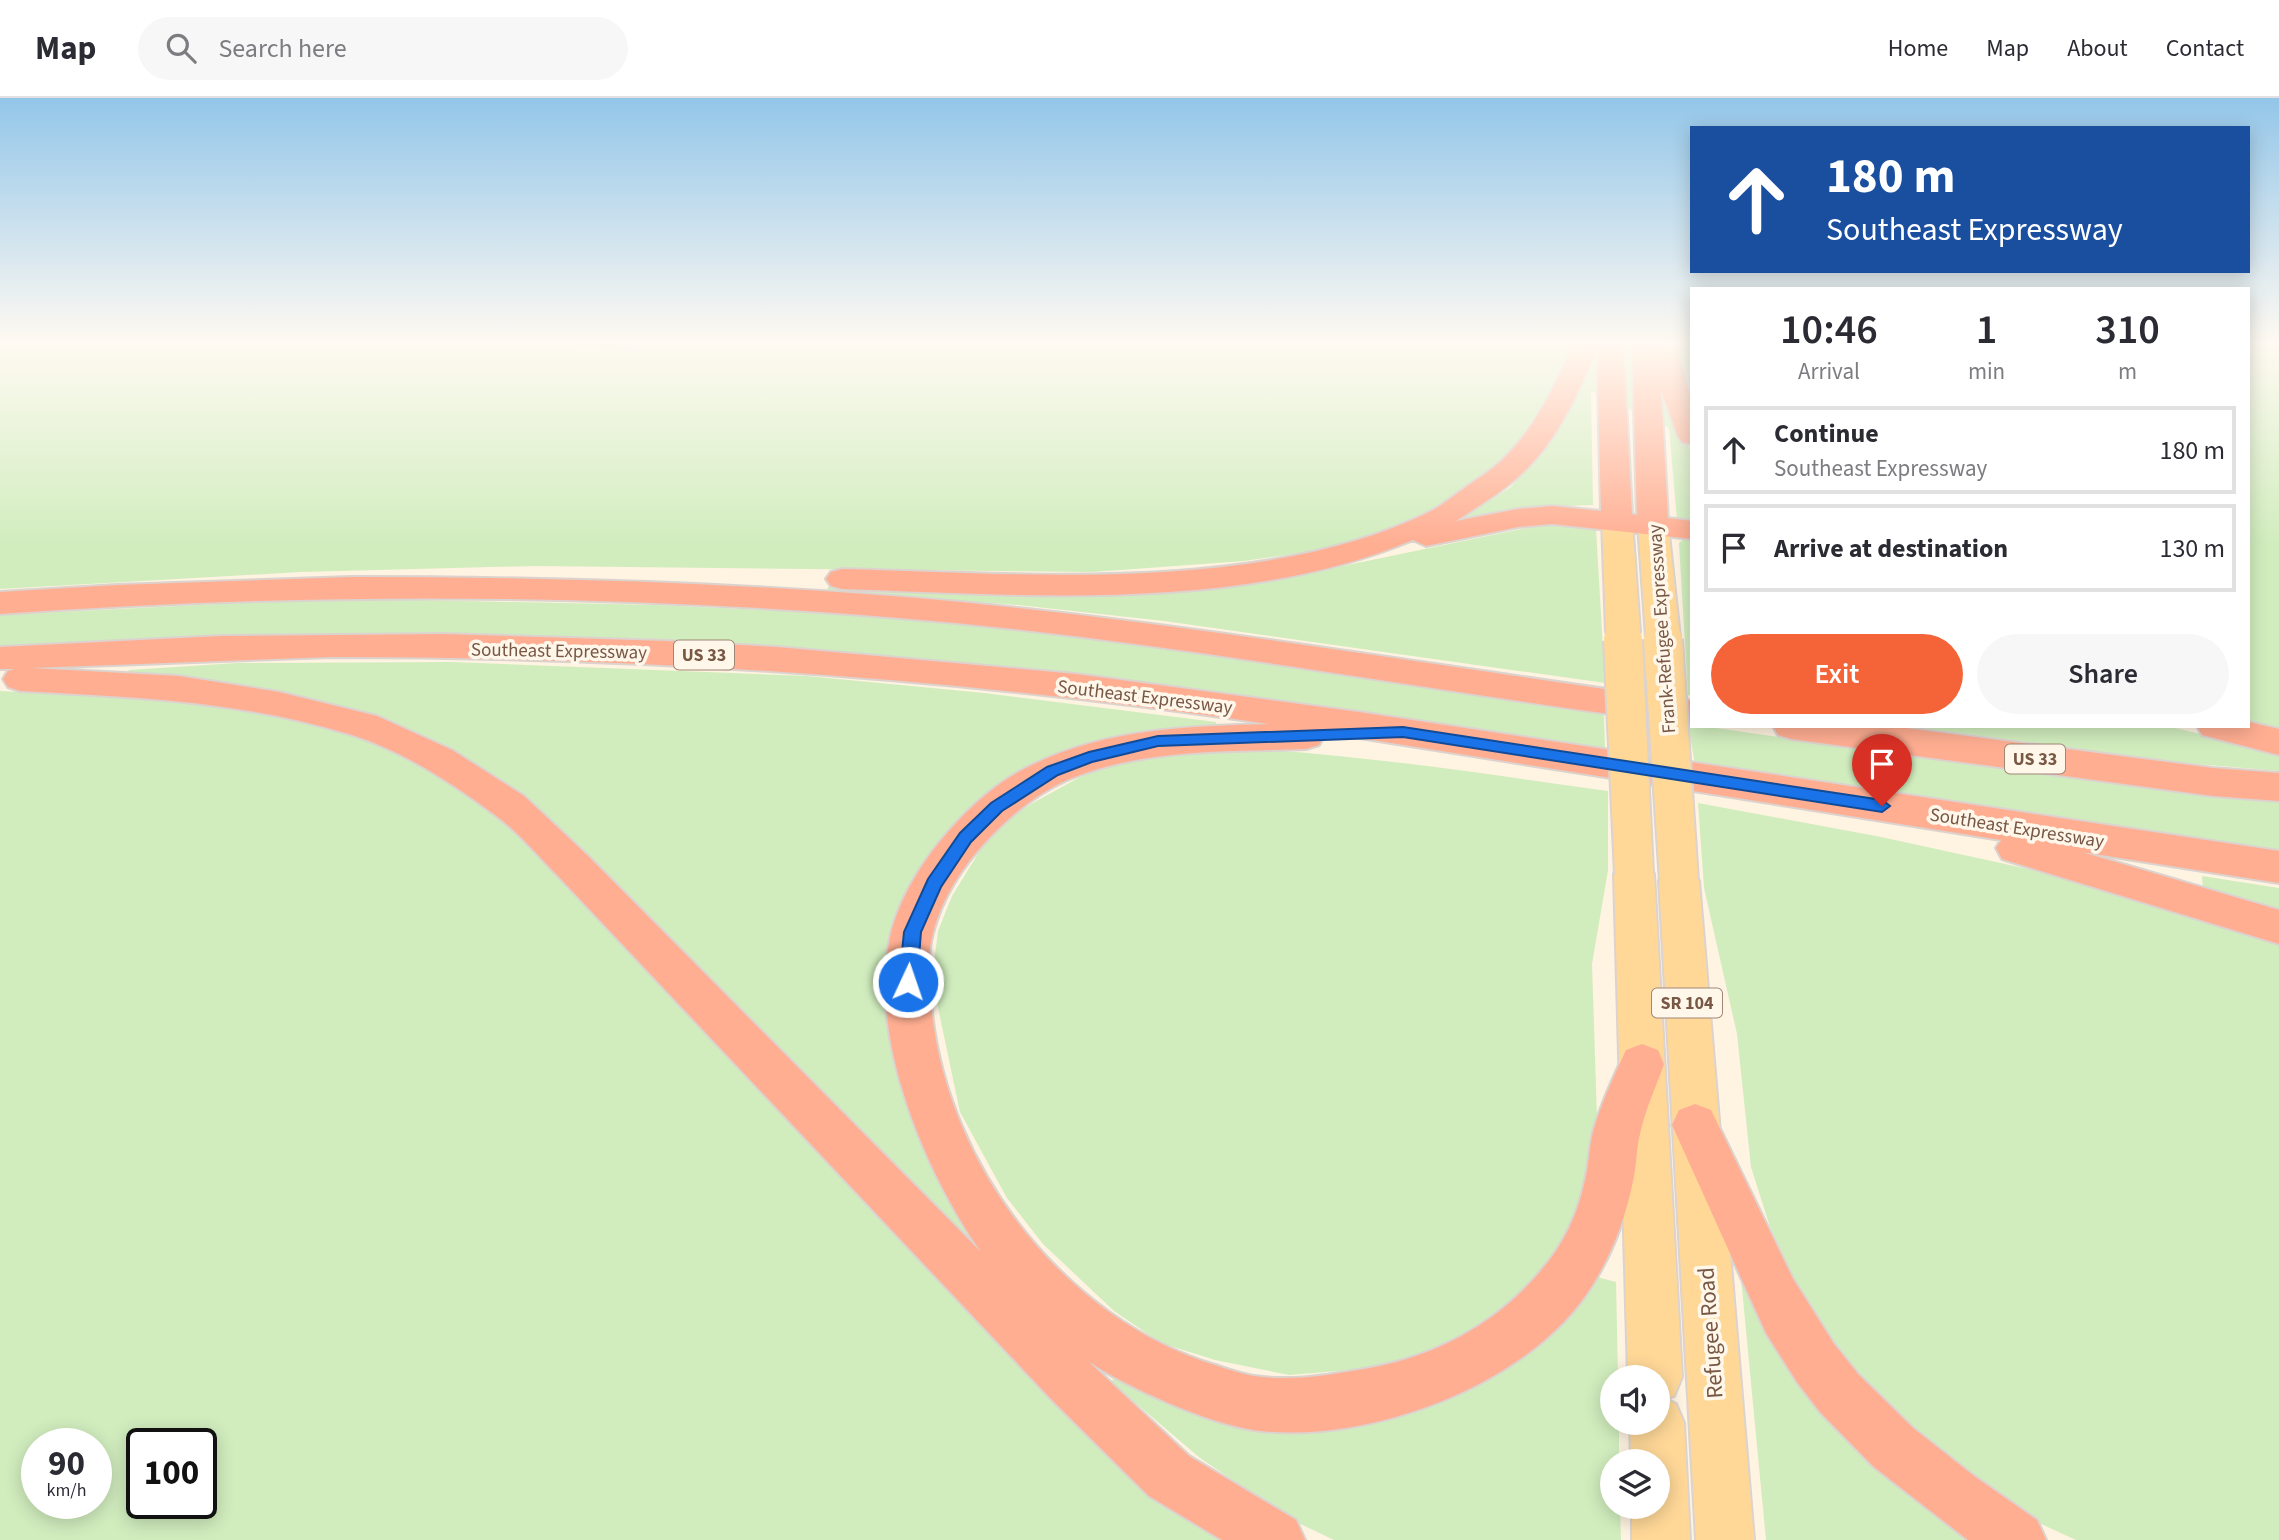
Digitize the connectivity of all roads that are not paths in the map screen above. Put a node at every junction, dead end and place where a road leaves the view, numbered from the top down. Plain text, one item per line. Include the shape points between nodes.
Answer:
1 (1553, 409) edge
2 (1613, 409) edge
3 (1648, 409) edge
4 (1681, 409) edge
5 (1690, 431) edge
6 (1617, 520) junction
7 (1653, 525) junction
8 (1690, 530) edge
9 (1372, 548) junction
10 (456, 586) junction
11 (0, 603) edge
12 (0, 658) edge
13 (0, 678) edge
14 (1690, 713) edge
15 (1806, 728) edge
16 (2223, 728) edge
17 (1403, 732) junction
18 (2279, 742) edge
19 (2279, 787) edge
20 (1856, 802) junction
21 (2279, 867) edge
22 (2279, 927) edge
23 (1642, 1064) junction
24 (1695, 1125) junction
25 (1655, 1365) edge
26 (1657, 1435) edge
27 (1276, 1540) edge
28 (1661, 1540) edge
29 (1726, 1540) edge
30 (2017, 1540) edge

1 - 9 highway via 1509,471 1439,518
2 - 6 highway, Frank-Refugee Expressway / SR 104
3 - 7 highway, Frank-Refugee Expressway / SR 104
4 - 5 highway
6 - 7 highway
6 - 9 highway via 1536,515
6 - 23 main road, Frank-Refugee Expressway / SR 104, bridge
7 - 8 highway
7 - 24 main road, Frank-Refugee Expressway / SR 104, bridge
9 - 10 highway via 1246,573 1162,581 946,582 566,574
10 - 11 highway via 224,591
10 - 14 highway via 757,597 943,611 1245,648
12 - 17 highway, Southeast Expressway / US 33 via 328,647 733,656 1012,679
13 - 27 highway via 179,688 364,725 439,759 511,806 1169,1476
15 - 19 highway, US 33
16 - 18 highway
17 - 20 highway, Southeast Expressway / US 33
17 - 23 highway via 1197,738 1123,748 1052,771 996,807 965,837 934,884 912,932 908,999 914,1048 928,1099 948,1149 986,1220 1022,1270 1067,1314 1123,1354 1186,1383 1254,1403 1328,1402 1399,1390 1464,1366 1520,1328 1556,1292 1587,1248 1601,1213 1617,1129
20 - 21 highway, Southeast Expressway / US 33
20 - 22 highway
23 - 25 main road
24 - 29 main road, Refugee Road
24 - 30 highway via 1774,1297 1817,1365 1875,1431 1949,1494
26 - 28 main road

